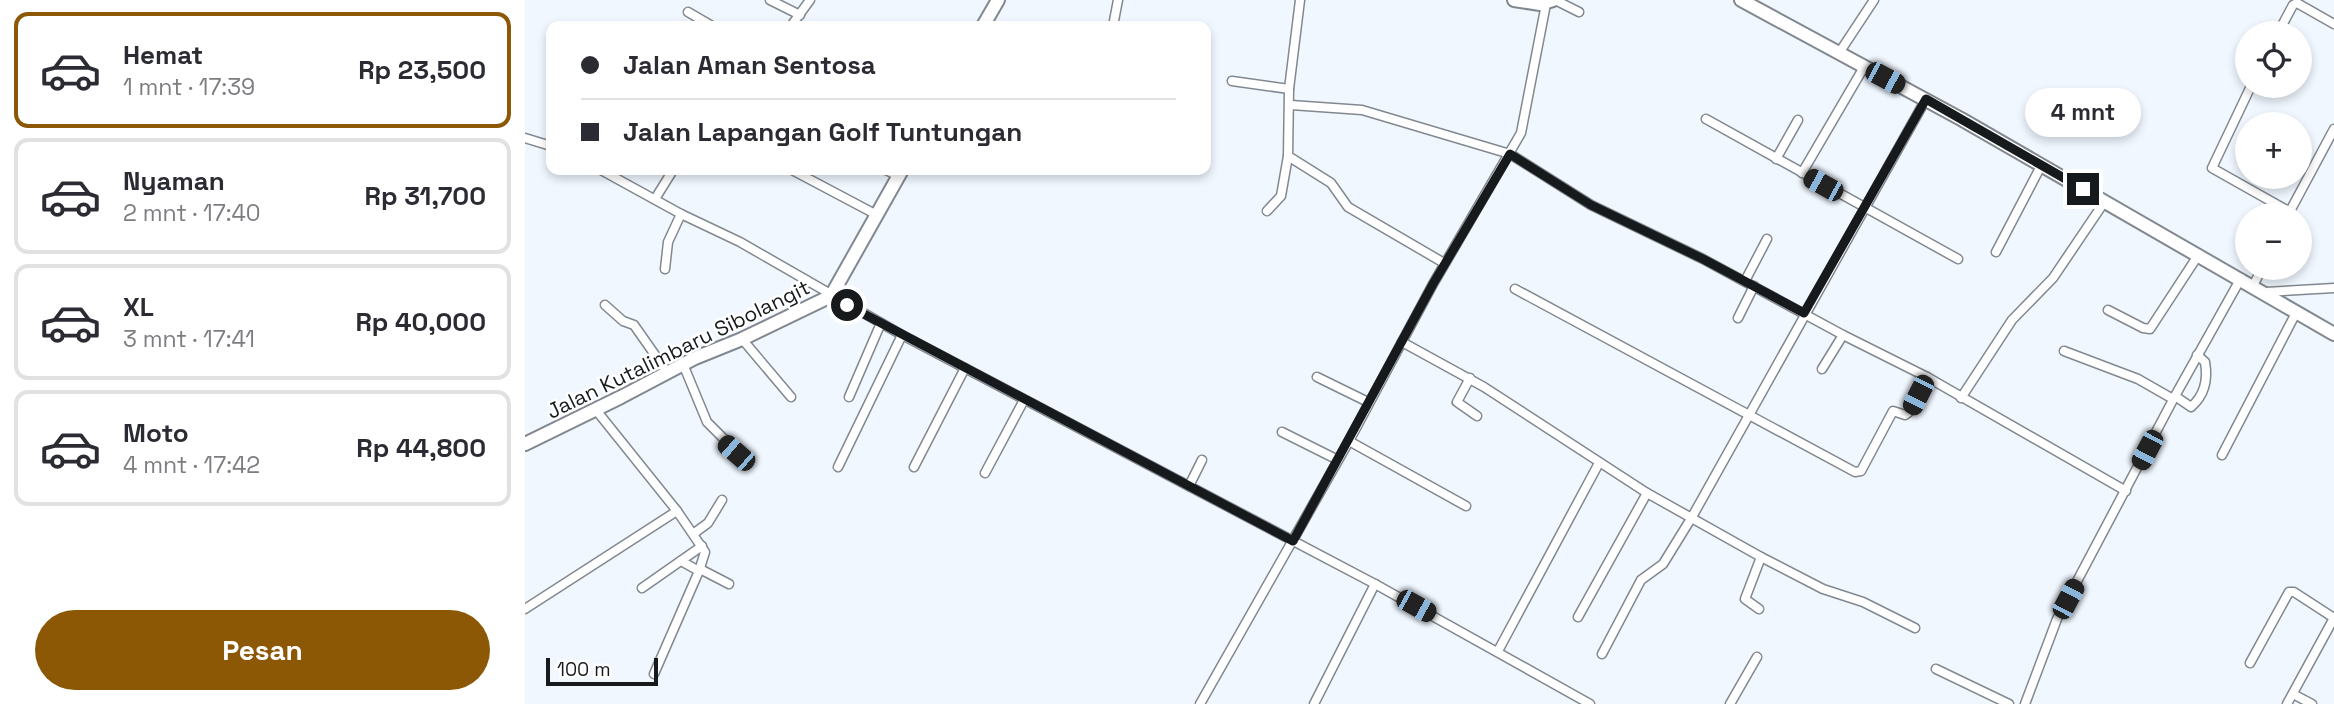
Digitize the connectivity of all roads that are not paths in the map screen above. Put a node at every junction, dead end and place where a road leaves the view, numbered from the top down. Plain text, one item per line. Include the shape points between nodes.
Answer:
1 (770, 0) edge
2 (810, 0) edge
3 (998, 0) edge
4 (1118, 0) edge
5 (1300, 0) edge
6 (1514, 0) edge
7 (1741, 0) edge
8 (1874, 0) edge
9 (1551, 1) edge
10 (688, 12) dead end
11 (1579, 12) dead end
12 (703, 21) edge
13 (796, 21) edge
14 (798, 21) edge
15 (986, 21) edge
16 (1114, 21) edge
17 (2284, 21) edge
18 (2334, 24) edge
19 (1839, 53) junction
20 (1864, 67) junction
21 (1232, 81) dead end
22 (1289, 89) junction
23 (2245, 98) edge
24 (1926, 99) junction
25 (1291, 105) junction
26 (1706, 119) dead end
27 (1798, 120) dead end
28 (2334, 129) edge
29 (525, 138) edge
30 (546, 144) edge
31 (1510, 154) junction
32 (1288, 156) junction
33 (1776, 159) junction
34 (2041, 166) junction
35 (1802, 173) junction
36 (610, 175) edge
37 (670, 175) edge
38 (801, 175) edge
39 (900, 175) edge
40 (655, 199) junction
41 (2105, 201) junction
42 (2272, 203) edge
43 (2294, 203) edge
44 (1865, 209) junction
45 (1267, 211) dead end
46 (681, 214) junction
47 (877, 215) junction
48 (1767, 239) dead end
49 (1996, 251) dead end
50 (2199, 254) junction
51 (1958, 259) dead end
52 (1444, 263) junction
53 (665, 269) dead end
54 (2235, 275) edge
55 (2240, 280) edge
56 (2244, 280) edge
57 (2260, 280) edge
58 (1745, 281) junction
59 (1754, 286) junction
60 (2334, 288) edge
61 (1515, 289) dead end
62 (2259, 289) junction
63 (831, 296) junction
64 (605, 305) dead end
65 (2108, 310) dead end
66 (2297, 311) junction
67 (1804, 313) junction
68 (1738, 318) dead end
69 (881, 323) junction
70 (2334, 334) edge
71 (902, 335) junction
72 (1843, 335) junction
73 (742, 339) junction
74 (1402, 342) junction
75 (2064, 351) dead end
76 (2197, 355) junction
77 (683, 364) junction
78 (965, 368) junction
79 (1822, 369) dead end
80 (667, 372) junction
81 (1317, 377) dead end
82 (1927, 377) junction
83 (1470, 378) junction
84 (791, 397) dead end
85 (849, 397) dead end
86 (1961, 398) junction
87 (2174, 398) junction
88 (1024, 400) junction
89 (1367, 402) junction
90 (596, 410) junction
91 (1748, 415) junction
92 (1477, 416) dead end
93 (1282, 432) dead end
94 (1349, 441) junction
95 (525, 444) edge
96 (2222, 455) dead end
97 (1202, 460) dead end
98 (1338, 460) junction
99 (748, 463) dead end
100 (1599, 463) junction
101 (838, 467) dead end
102 (914, 467) dead end
103 (985, 473) dead end
104 (1189, 486) junction
105 (2126, 491) junction
106 (1647, 493) junction
107 (722, 500) dead end
108 (1466, 506) dead end
109 (677, 511) junction
110 (1692, 517) junction
111 (693, 534) junction
112 (1293, 541) junction
113 (702, 546) junction
114 (1761, 557) junction
115 (681, 561) junction
116 (700, 570) junction
117 (729, 584) dead end
118 (1375, 584) junction
119 (642, 588) dead end
120 (1759, 609) dead end
121 (525, 610) edge
122 (1579, 617) dead end
123 (2334, 618) edge
124 (1915, 628) dead end
125 (1498, 651) junction
126 (1602, 654) dead end
127 (1757, 657) dead end
128 (2250, 663) dead end
129 (1936, 669) dead end
130 (654, 674) dead end
131 (2293, 694) junction
132 (1200, 704) edge
133 (1314, 704) edge
134 (1590, 704) edge
135 (1730, 704) edge
136 (2009, 704) edge
137 (2025, 704) edge
138 (2287, 704) edge
139 (2312, 704) edge

1 - 13 street
2 - 14 street
3 - 15 street
4 - 16 street
5 - 22 street
6 - 9 street
7 - 19 street
8 - 19 street
9 - 11 street
9 - 31 street via 1523,129
10 - 12 street
17 - 18 street via 2297,4
19 - 20 street
20 - 24 street
20 - 35 street
21 - 22 street
22 - 25 street
23 - 42 street via 2212,168
24 - 34 street
24 - 44 street
25 - 31 street via 1362,110
25 - 32 street
26 - 33 street
27 - 33 street
28 - 43 street
29 - 30 street
31 - 52 street
31 - 58 street via 1591,205
32 - 45 street via 1281,196
32 - 52 street via 1331,183 1348,207
33 - 35 street
34 - 41 street
34 - 49 street
35 - 44 street
36 - 40 street
37 - 40 street
38 - 47 street
39 - 47 street, Jalan Kutalimbaru Sibolangit
40 - 46 street
41 - 50 street
41 - 86 street via 2053,278 2012,320
44 - 51 street
44 - 67 street
46 - 53 street via 668,242
46 - 63 street via 740,242
47 - 63 street, Jalan Kutalimbaru Sibolangit
48 - 58 street
50 - 54 street
50 - 65 street via 2150,329
52 - 74 street
55 - 76 street
56 - 62 street
57 - 62 street
58 - 59 street
59 - 67 street
59 - 68 street
60 - 62 street
61 - 91 street
62 - 66 street
63 - 69 street
63 - 73 street, Jalan Kutalimbaru Sibolangit
64 - 80 street via 622,321 634,325
66 - 70 street
66 - 96 street
67 - 72 street
67 - 91 street
69 - 71 street
69 - 85 street
71 - 78 street
71 - 101 street
72 - 79 street
72 - 82 street
73 - 77 street, Jalan Kutalimbaru Sibolangit
73 - 84 street
74 - 83 street
74 - 89 street
75 - 87 street
76 - 87 street
76 - 87 street via 2205,362 2206,382 2196,404 2191,407
77 - 80 street, Jalan Kutalimbaru Sibolangit
77 - 99 street via 707,422
78 - 88 street
78 - 102 street
80 - 90 street, Jalan Kutalimbaru Sibolangit
81 - 89 street
82 - 86 street
82 - 91 street via 1907,415 1893,411 1858,472
83 - 92 street via 1457,402
83 - 100 street
86 - 105 street
87 - 105 street
88 - 103 street
88 - 104 street
89 - 94 street
90 - 95 street, Jalan Kutalimbaru Sibolangit
90 - 109 street
91 - 110 street
93 - 98 street
94 - 98 street
94 - 108 street
97 - 104 street
98 - 112 street
100 - 106 street
100 - 125 street
104 - 112 street
105 - 137 street via 2057,620
106 - 110 street
106 - 122 street
107 - 111 street via 708,523
109 - 111 street
109 - 121 street
110 - 114 street
110 - 126 street via 1663,564 1641,580
111 - 113 street
112 - 118 street
112 - 132 street
113 - 115 street
113 - 116 street via 705,558
114 - 120 street via 1745,599
114 - 124 street
115 - 116 street
115 - 119 street
116 - 117 street
116 - 130 street
118 - 125 street
118 - 133 street
123 - 128 street via 2289,593
123 - 131 street
125 - 134 street
127 - 135 street
129 - 136 street
131 - 138 street
131 - 139 street

